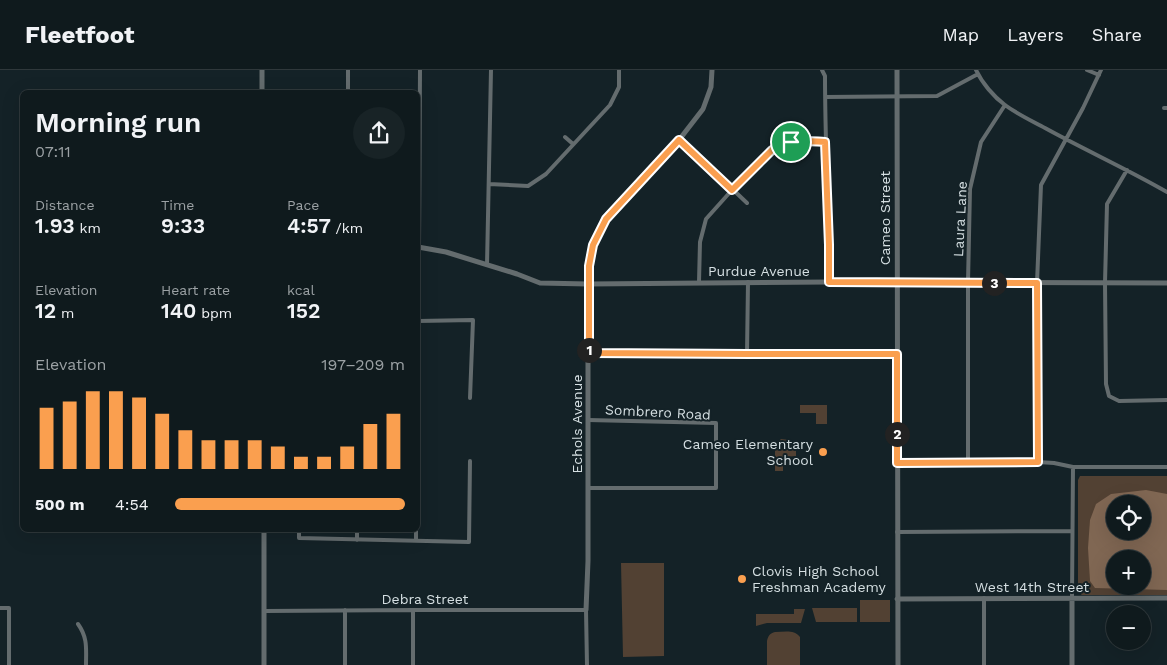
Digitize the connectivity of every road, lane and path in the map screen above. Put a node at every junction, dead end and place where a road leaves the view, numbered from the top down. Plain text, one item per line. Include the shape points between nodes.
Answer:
1 (262, 70) edge
2 (348, 70) edge
3 (420, 70) edge
4 (491, 70) edge
5 (619, 70) edge
6 (712, 70) edge
7 (822, 70) edge
8 (897, 70) edge
9 (1087, 70) edge
10 (1101, 70) edge
11 (977, 72) edge
12 (1099, 75) junction
13 (262, 90) edge
14 (348, 90) edge
15 (420, 90) edge
16 (825, 97) junction
17 (897, 97) junction
18 (1005, 105) junction
19 (566, 137) dead end
20 (1065, 139) junction
21 (679, 140) junction
22 (825, 142) junction
23 (573, 144) junction
24 (1127, 170) junction
25 (489, 184) junction
26 (732, 190) junction
27 (1167, 192) edge
28 (747, 203) dead end
29 (420, 247) edge
30 (488, 265) junction
31 (699, 282) junction
32 (748, 282) junction
33 (829, 282) junction
34 (968, 282) junction
35 (897, 283) junction
36 (1037, 283) junction
37 (1106, 283) junction
38 (1167, 283) edge
39 (588, 284) junction
40 (420, 321) edge
41 (589, 353) junction
42 (747, 354) junction
43 (897, 354) junction
44 (470, 398) dead end
45 (1167, 400) edge
46 (588, 420) junction
47 (470, 461) dead end
48 (968, 462) junction
49 (1038, 462) junction
50 (897, 463) junction
51 (1072, 467) junction
52 (1167, 467) edge
53 (588, 488) junction
54 (1072, 531) junction
55 (264, 532) edge
56 (299, 532) edge
57 (356, 532) edge
58 (416, 532) edge
59 (897, 532) junction
60 (356, 540) junction
61 (416, 541) junction
62 (984, 598) junction
63 (1072, 598) junction
64 (1167, 598) edge
65 (897, 599) junction
66 (0, 608) edge
67 (345, 610) junction
68 (413, 610) junction
69 (586, 610) junction
70 (265, 611) junction
71 (78, 624) dead end
72 (8, 665) edge
73 (86, 665) edge
74 (264, 665) edge
75 (345, 665) edge
76 (413, 665) edge
77 (587, 665) edge
78 (898, 665) edge
79 (984, 665) edge
80 (1072, 665) edge

1 - 13 street
2 - 14 street
3 - 15 street
4 - 25 street
5 - 23 street via 619,87 610,105
6 - 21 street, Echols Avenue via 704,109
7 - 16 street
8 - 17 street, Cameo Street
9 - 12 street
10 - 12 street
11 - 17 street via 937,96
11 - 18 street
12 - 20 street
16 - 17 street
16 - 22 street
17 - 35 street, Cameo Street
18 - 20 street
18 - 34 street, Laura Lane via 981,142 970,189
19 - 23 street
20 - 24 street
20 - 36 street via 1040,185
21 - 26 street
21 - 39 street, Echols Avenue via 606,219 593,245
22 - 26 street via 783,143
22 - 33 street
23 - 25 street via 546,174 528,186
24 - 27 street
24 - 37 street via 1107,204
25 - 30 street
26 - 28 street
26 - 31 street via 706,219 700,242
29 - 30 street, Purdue Avenue
30 - 39 street, Purdue Avenue via 540,283
31 - 32 street, Purdue Avenue
31 - 39 street, Purdue Avenue
32 - 33 street, Purdue Avenue
32 - 42 street
33 - 35 street, Purdue Avenue
34 - 35 street, Purdue Avenue
34 - 36 street, Purdue Avenue
34 - 48 street, Laura Lane
35 - 43 street, Cameo Street
36 - 37 street, Purdue Avenue
36 - 49 street
37 - 38 street, Purdue Avenue
37 - 45 street via 1106,384 1109,396 1119,401
39 - 41 street, Echols Avenue
40 - 44 street via 473,320
41 - 42 street
41 - 46 street, Echols Avenue
42 - 43 street
43 - 50 street, Cameo Street
46 - 53 street, Echols Avenue
46 - 53 street, Sombrero Road via 716,423 716,488
47 - 61 street via 469,542
48 - 49 street
48 - 50 street
49 - 51 street
50 - 59 street, Cameo Street
51 - 52 street
51 - 54 street
53 - 69 street, Echols Avenue
54 - 59 street
54 - 63 street
55 - 70 street
56 - 60 street via 299,538
57 - 60 street
58 - 61 street
59 - 65 street, Cameo Street
60 - 61 street
62 - 63 street, West 14th Street
62 - 65 street, West 14th Street
62 - 79 street
63 - 64 street, West 14th Street
63 - 80 street
65 - 78 street, Cameo Street
66 - 72 street via 9,608
67 - 68 street, Debra Street
67 - 70 street, Debra Street
67 - 75 street
68 - 69 street, Debra Street
68 - 76 street
69 - 77 street
70 - 74 street
71 - 73 street via 84,632

